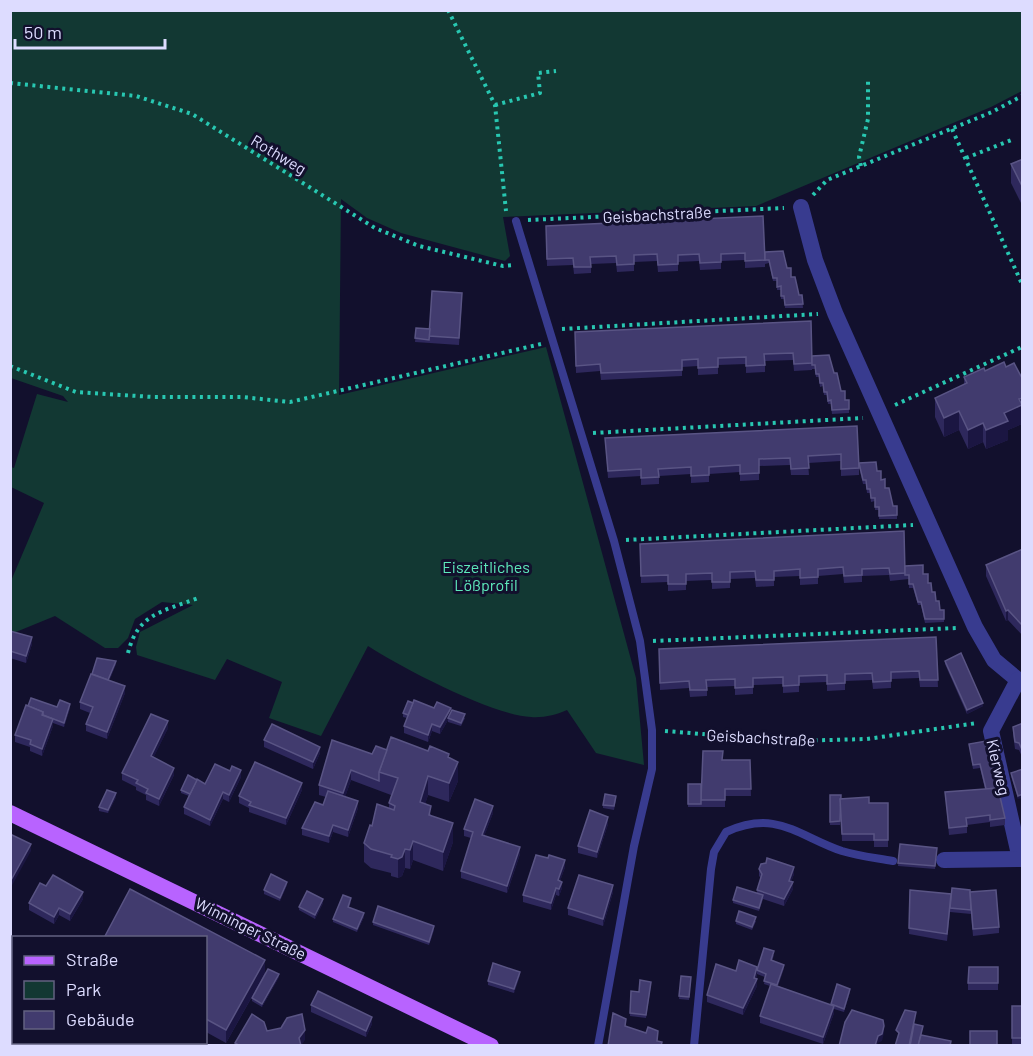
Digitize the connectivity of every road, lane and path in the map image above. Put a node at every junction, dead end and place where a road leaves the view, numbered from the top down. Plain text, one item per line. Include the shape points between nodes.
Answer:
1 (448, 10) edge
2 (556, 71) dead end
3 (868, 78) dead end
4 (10, 83) edge
5 (1023, 96) edge
6 (495, 105) junction
7 (952, 129) junction
8 (1014, 140) dead end
9 (966, 158) junction
10 (861, 166) junction
11 (801, 207) junction
12 (516, 221) junction
13 (528, 264) junction
14 (1023, 284) edge
15 (835, 313) junction
16 (549, 330) junction
17 (553, 341) junction
18 (1023, 347) edge
19 (10, 366) edge
20 (881, 412) junction
21 (580, 433) junction
22 (929, 524) junction
23 (614, 541) junction
24 (198, 598) dead end
25 (975, 627) junction
26 (640, 641) junction
27 (129, 653) dead end
28 (1020, 680) edge
29 (995, 720) junction
30 (652, 730) junction
31 (10, 813) edge
32 (1021, 859) edge
33 (944, 860) dead end
34 (893, 861) dead end
35 (491, 1046) edge
36 (598, 1046) edge
37 (694, 1046) edge

1 - 6 path
2 - 6 path via 538,73 540,93
3 - 10 path via 868,119 859,157
4 - 13 path, Rothweg via 136,96 192,114 375,228 419,246 503,266
5 - 7 path
6 - 12 path via 506,212
7 - 9 path
7 - 10 path
8 - 9 path
9 - 14 path
10 - 11 path via 827,180
11 - 12 path, Geisbachstraße
11 - 15 street via 814,260
12 - 13 lane
13 - 16 lane
15 - 16 path
15 - 20 street
16 - 17 lane
17 - 19 path via 290,402 76,392
17 - 21 lane
18 - 20 path
20 - 21 path via 860,419
20 - 22 street
21 - 23 lane
22 - 23 path
22 - 25 street
23 - 26 lane
24 - 27 path via 142,622 134,633
25 - 26 path
25 - 28 street via 994,660
26 - 30 lane
28 - 29 street, Kierweg
29 - 30 path, Geisbachstraße via 877,738 789,741
29 - 32 street, Kierweg via 991,731
30 - 36 lane via 651,769
31 - 35 main road, Winninger Straße
32 - 33 street, Kierweg
34 - 37 lane via 845,852 795,828 776,824 752,824 726,832 714,852 711,869

